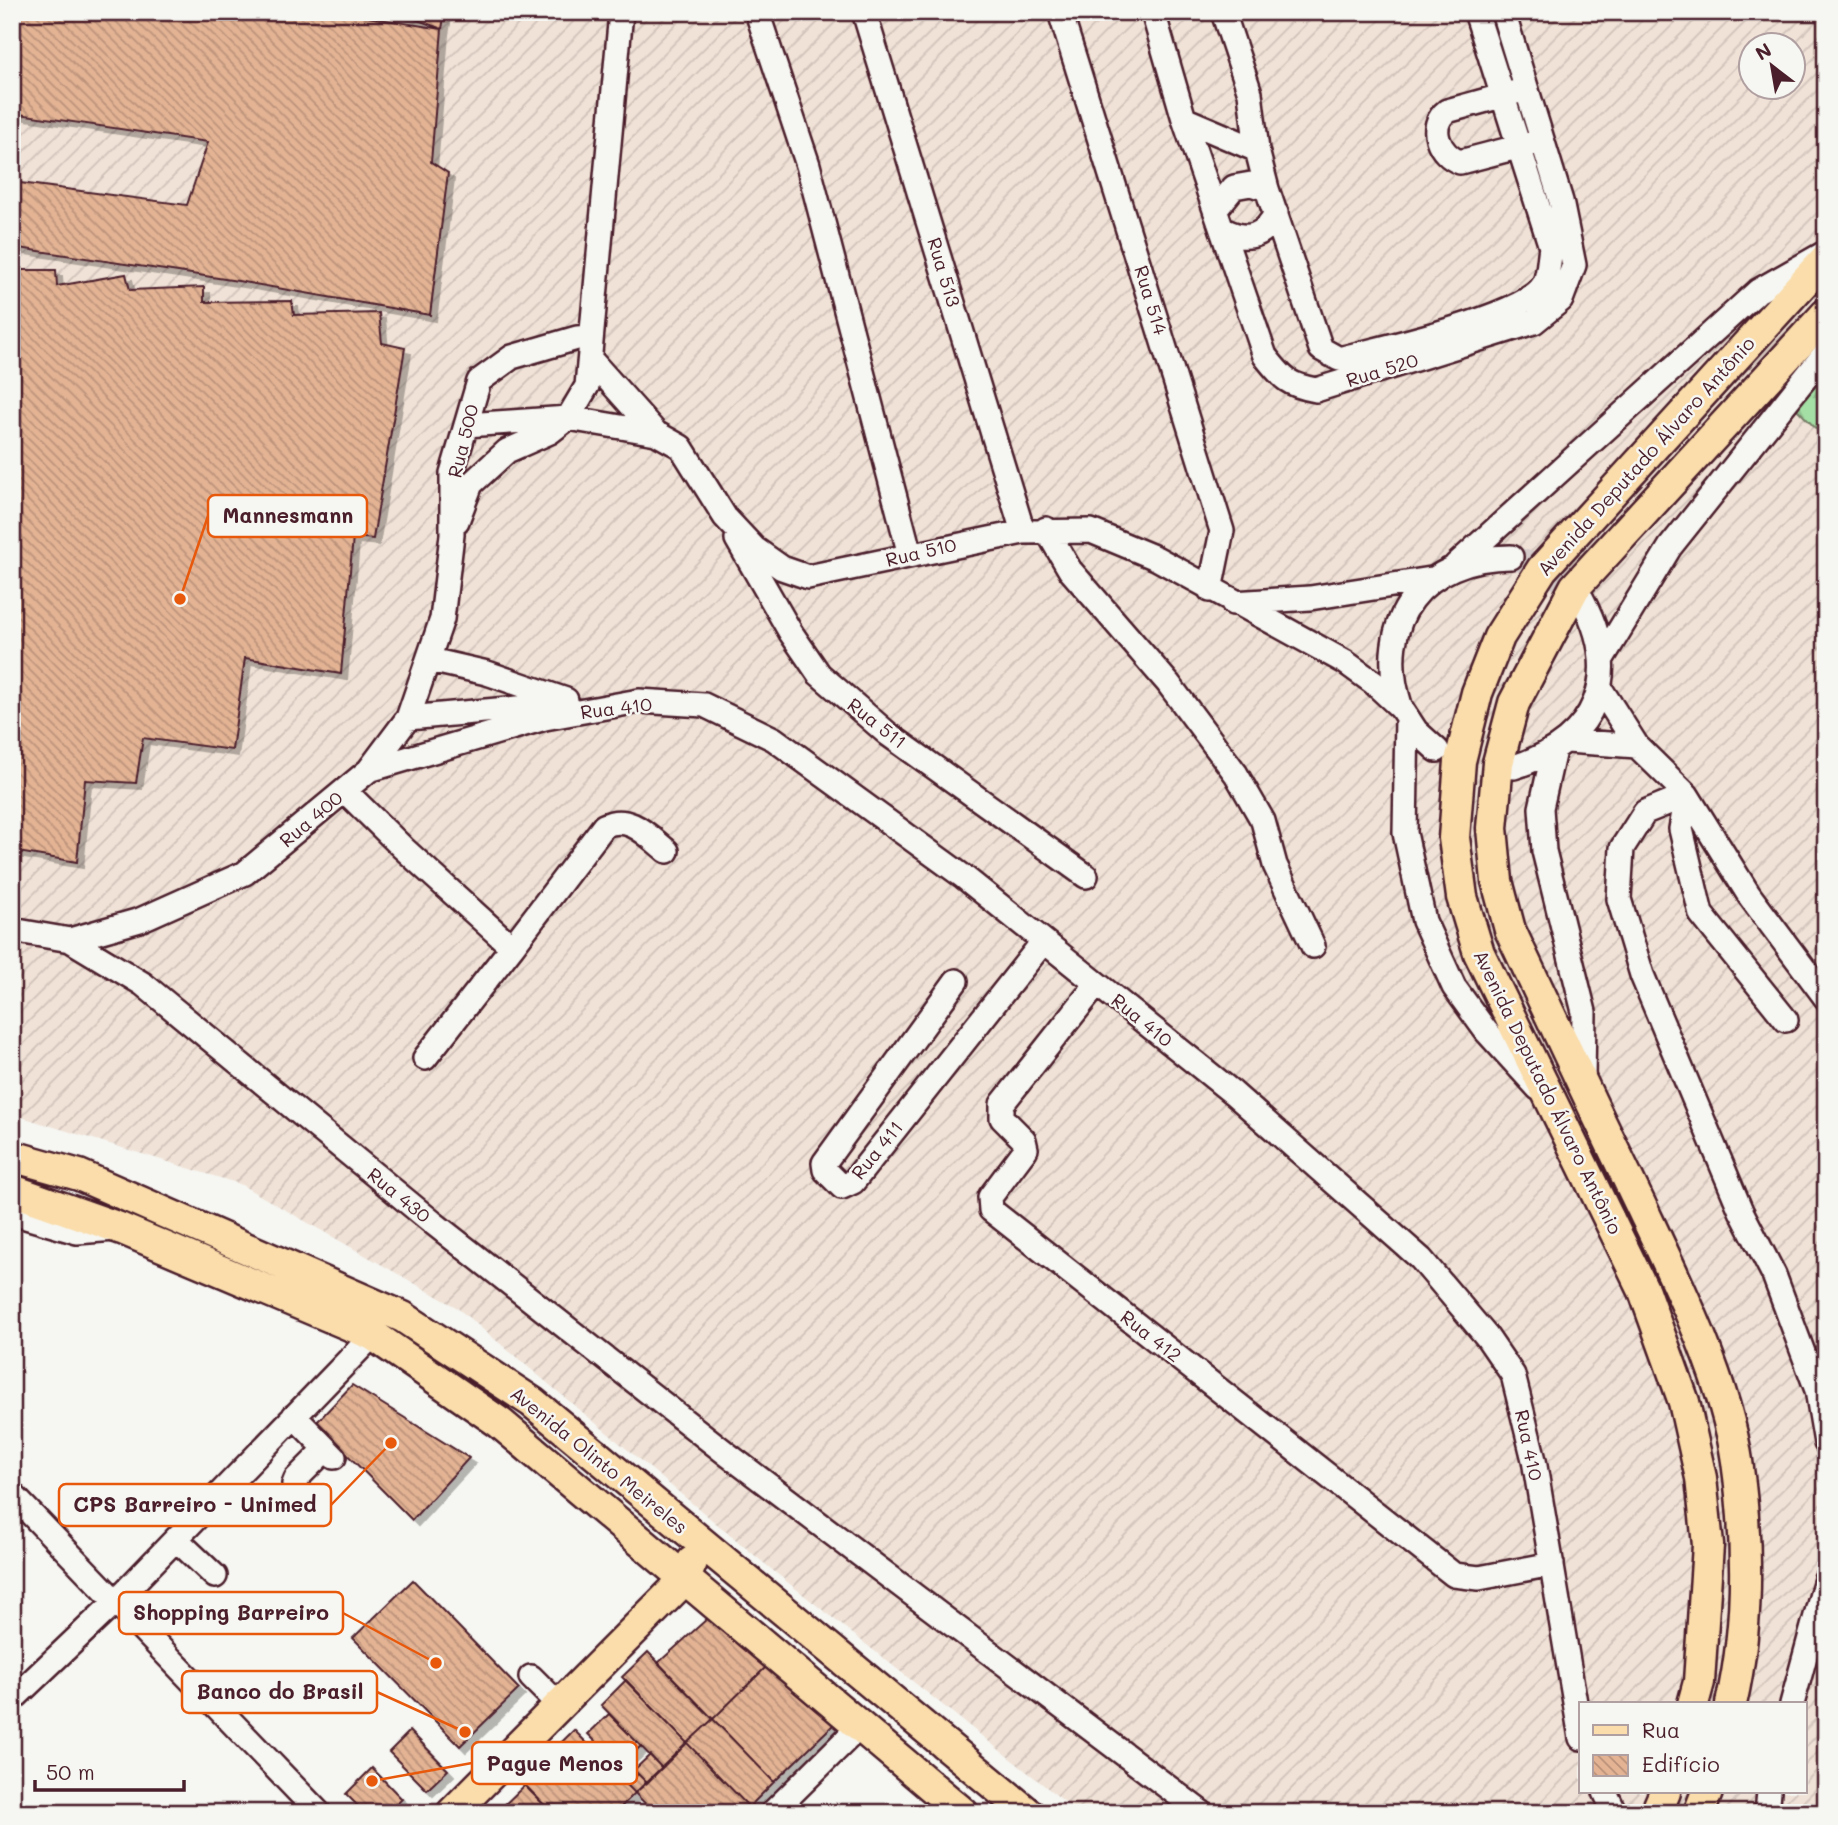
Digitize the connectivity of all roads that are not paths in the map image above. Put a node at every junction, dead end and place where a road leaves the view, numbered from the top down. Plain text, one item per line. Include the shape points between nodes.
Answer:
1 (621, 12) edge
2 (629, 12) edge
3 (757, 12) edge
4 (864, 12) edge
5 (1060, 12) edge
6 (1153, 12) edge
7 (1223, 12) edge
8 (1476, 12) edge
9 (1503, 12) edge
10 (620, 38) junction
11 (1527, 89) junction
12 (1503, 96) junction
13 (1185, 119) junction
14 (1543, 141) junction
15 (1519, 146) junction
16 (1257, 150) junction
17 (1267, 189) junction
18 (1276, 213) junction
19 (1220, 219) junction
20 (1826, 252) edge
21 (1826, 258) edge
22 (1826, 314) edge
23 (1456, 337) junction
24 (1430, 345) junction
25 (590, 348) junction
26 (1826, 352) edge
27 (568, 418) junction
28 (466, 425) junction
29 (656, 433) junction
30 (725, 517) junction
31 (1046, 529) junction
32 (1023, 532) junction
33 (453, 535) junction
34 (909, 555) junction
35 (1511, 557) tunnel mouth
36 (1455, 565) junction
37 (1431, 579) junction
38 (1210, 590) junction
39 (1582, 598) tunnel mouth
40 (1233, 603) junction
41 (1603, 657) junction
42 (430, 660) junction
43 (1600, 688) junction
44 (639, 701) junction
45 (575, 703) junction
46 (1404, 712) junction
47 (408, 718) junction
48 (1560, 746) junction
49 (1637, 746) junction
50 (1437, 750) dead end
51 (1514, 767) dead end
52 (369, 770) junction
53 (345, 791) junction
54 (1687, 794) junction
55 (667, 851) dead end
56 (1087, 876) dead end
57 (12, 930) edge
58 (70, 940) junction
59 (1043, 942) junction
60 (1312, 946) dead end
61 (512, 947) junction
62 (956, 981) dead end
63 (1097, 984) junction
64 (1826, 998) edge
65 (1786, 1020) dead end
66 (425, 1058) dead end
67 (1583, 1084) junction
68 (1554, 1107) junction
69 (12, 1142) edge
70 (12, 1156) edge
71 (79, 1175) junction
72 (12, 1189) edge
73 (12, 1213) edge
74 (122, 1229) junction
75 (373, 1335) junction
76 (294, 1416) junction
77 (1826, 1443) edge
78 (299, 1493) dead end
79 (12, 1494) edge
80 (176, 1539) junction
81 (701, 1543) junction
82 (1552, 1564) junction
83 (215, 1576) dead end
84 (1826, 1579) edge
85 (684, 1580) junction
86 (115, 1602) junction
87 (531, 1677) dead end
88 (12, 1700) edge
89 (1694, 1702) edge
90 (1731, 1702) edge
91 (1793, 1702) edge
92 (559, 1704) junction
93 (1579, 1726) edge
94 (860, 1727) junction
95 (1706, 1794) edge
96 (1769, 1794) edge
97 (319, 1813) edge
98 (452, 1813) edge
99 (772, 1813) edge
100 (963, 1813) edge
101 (1028, 1813) edge
102 (1202, 1813) edge
103 (1699, 1813) edge
104 (1767, 1813) edge

1 - 10 street, Rua 500
2 - 10 street
3 - 34 street via 808,165
4 - 32 street, Rua 513
5 - 38 street, Rua 514 via 1222,531
6 - 13 street, Rua 520
7 - 16 street, Rua 520 via 1250,93
8 - 12 street, Rua 520
9 - 11 street, Rua 520
10 - 25 street, Rua 500
11 - 12 street
11 - 14 street, Rua 520
12 - 15 street, Rua 520
12 - 15 street via 1447,111 1438,118 1441,150 1460,162
13 - 16 street
13 - 19 street, Rua 520
14 - 15 street
14 - 23 street, Rua 520 via 1574,265 1561,300 1534,322
15 - 23 street, Rua 520 via 1551,247 1545,284 1523,304
16 - 17 street, Rua 520
17 - 18 street, Rua 520
17 - 19 street via 1251,184 1234,187
18 - 19 street via 1266,230 1242,238
18 - 24 street, Rua 520 via 1321,349 1339,359
19 - 24 street, Rua 520 via 1265,356 1294,386 1317,390
20 - 36 street via 1758,290
21 - 68 main road, Avenida Deputado Álvaro Antônio via 1542,569 1499,637 1477,693 1460,761 1454,838 1462,897 1479,953
22 - 67 main road, Avenida Deputado Álvaro Antônio via 1575,587 1514,703 1498,763 1492,828 1497,881 1510,930
23 - 24 street, Rua 520
25 - 27 street, Rua 500 via 587,386
25 - 28 street, Rua 500 via 512,357 479,381
25 - 29 street, Rua 510
26 - 41 street via 1670,547
27 - 28 street, Rua 510
27 - 29 street, Rua 510
27 - 33 street, Rua 500 via 550,432 507,451 471,484
28 - 33 street, Rua 500 via 452,472
29 - 30 street, Rua 510 via 681,447
30 - 34 street, Rua 510 via 755,549 782,568 808,577
30 - 56 street, Rua 511 via 774,606 820,674 888,734
31 - 32 street, Rua 510
31 - 38 street, Rua 510 via 1091,531 1156,558
31 - 60 street via 1069,570 1168,683 1236,774 1263,821 1275,865
32 - 34 street, Rua 510
33 - 42 street, Rua 400 via 442,619
35 - 36 street via 1483,557
36 - 37 street
37 - 40 street via 1310,598
37 - 46 street via 1411,600 1391,652 1392,681
38 - 40 street, Rua 510
39 - 41 street via 1597,626
40 - 46 street, Rua 510 via 1345,662
41 - 43 street
42 - 45 street via 487,673
42 - 47 street, Rua 400
43 - 48 street via 1587,717
43 - 49 street
44 - 45 street
44 - 52 street, Rua 410 via 545,718
44 - 59 street, Rua 410 via 704,705 774,739 964,877
45 - 47 street
46 - 50 street, Rua 510
46 - 68 street via 1405,833 1424,920 1454,987 1486,1031
47 - 52 street, Rua 400
48 - 49 street
48 - 51 street
48 - 67 street via 1541,808 1544,852 1584,1012
49 - 54 street
52 - 53 street, Rua 400
53 - 58 street, Rua 400 via 245,873 140,920
53 - 61 street
54 - 64 street via 1749,895
54 - 65 street via 1681,829 1701,914
54 - 77 street via 1645,812 1622,848 1619,899 1642,975 1793,1326 1817,1390
55 - 61 street via 628,822 616,820 604,826
57 - 58 street, Rua 400
58 - 102 street, Rua 430 via 143,984 432,1222 727,1454
59 - 62 street, Rua 411 via 853,1182 842,1187 824,1163
59 - 63 street, Rua 410
61 - 66 street
63 - 82 street, Rua 410 via 1233,1093 1421,1259 1487,1337 1513,1375
63 - 82 street, Rua 412 via 1002,1104 1002,1118 1024,1140 1026,1149 990,1197 991,1210 1454,1575 1479,1578
67 - 90 main road, Avenida Deputado Álvaro Antônio via 1698,1331 1737,1460 1744,1611
68 - 89 main road, Avenida Deputado Álvaro Antônio via 1644,1291 1684,1402 1701,1478 1708,1545 1699,1682
69 - 71 main road, Avenida Olinto Meireles
70 - 71 main road, Avenida Olinto Meireles
71 - 81 main road, Avenida Olinto Meireles via 403,1317 532,1402
72 - 74 main road, Avenida Olinto Meireles
73 - 74 street, Avenida Olinto Meireles via 77,1232
74 - 75 main road, Avenida Olinto Meireles
75 - 76 street
75 - 85 main road, Avenida Olinto Meireles via 500,1423
76 - 78 street via 330,1453 296,1479
76 - 80 street
79 - 86 street
80 - 83 street
80 - 86 street
81 - 85 main road
81 - 101 main road, Avenida Olinto Meireles
82 - 93 street, Rua 410
84 - 91 street
85 - 92 main road
85 - 94 main road, Avenida Olinto Meireles
86 - 88 street
86 - 97 street
87 - 92 street
92 - 98 main road
94 - 99 street
94 - 100 main road, Avenida Olinto Meireles
95 - 103 main road
96 - 104 street

